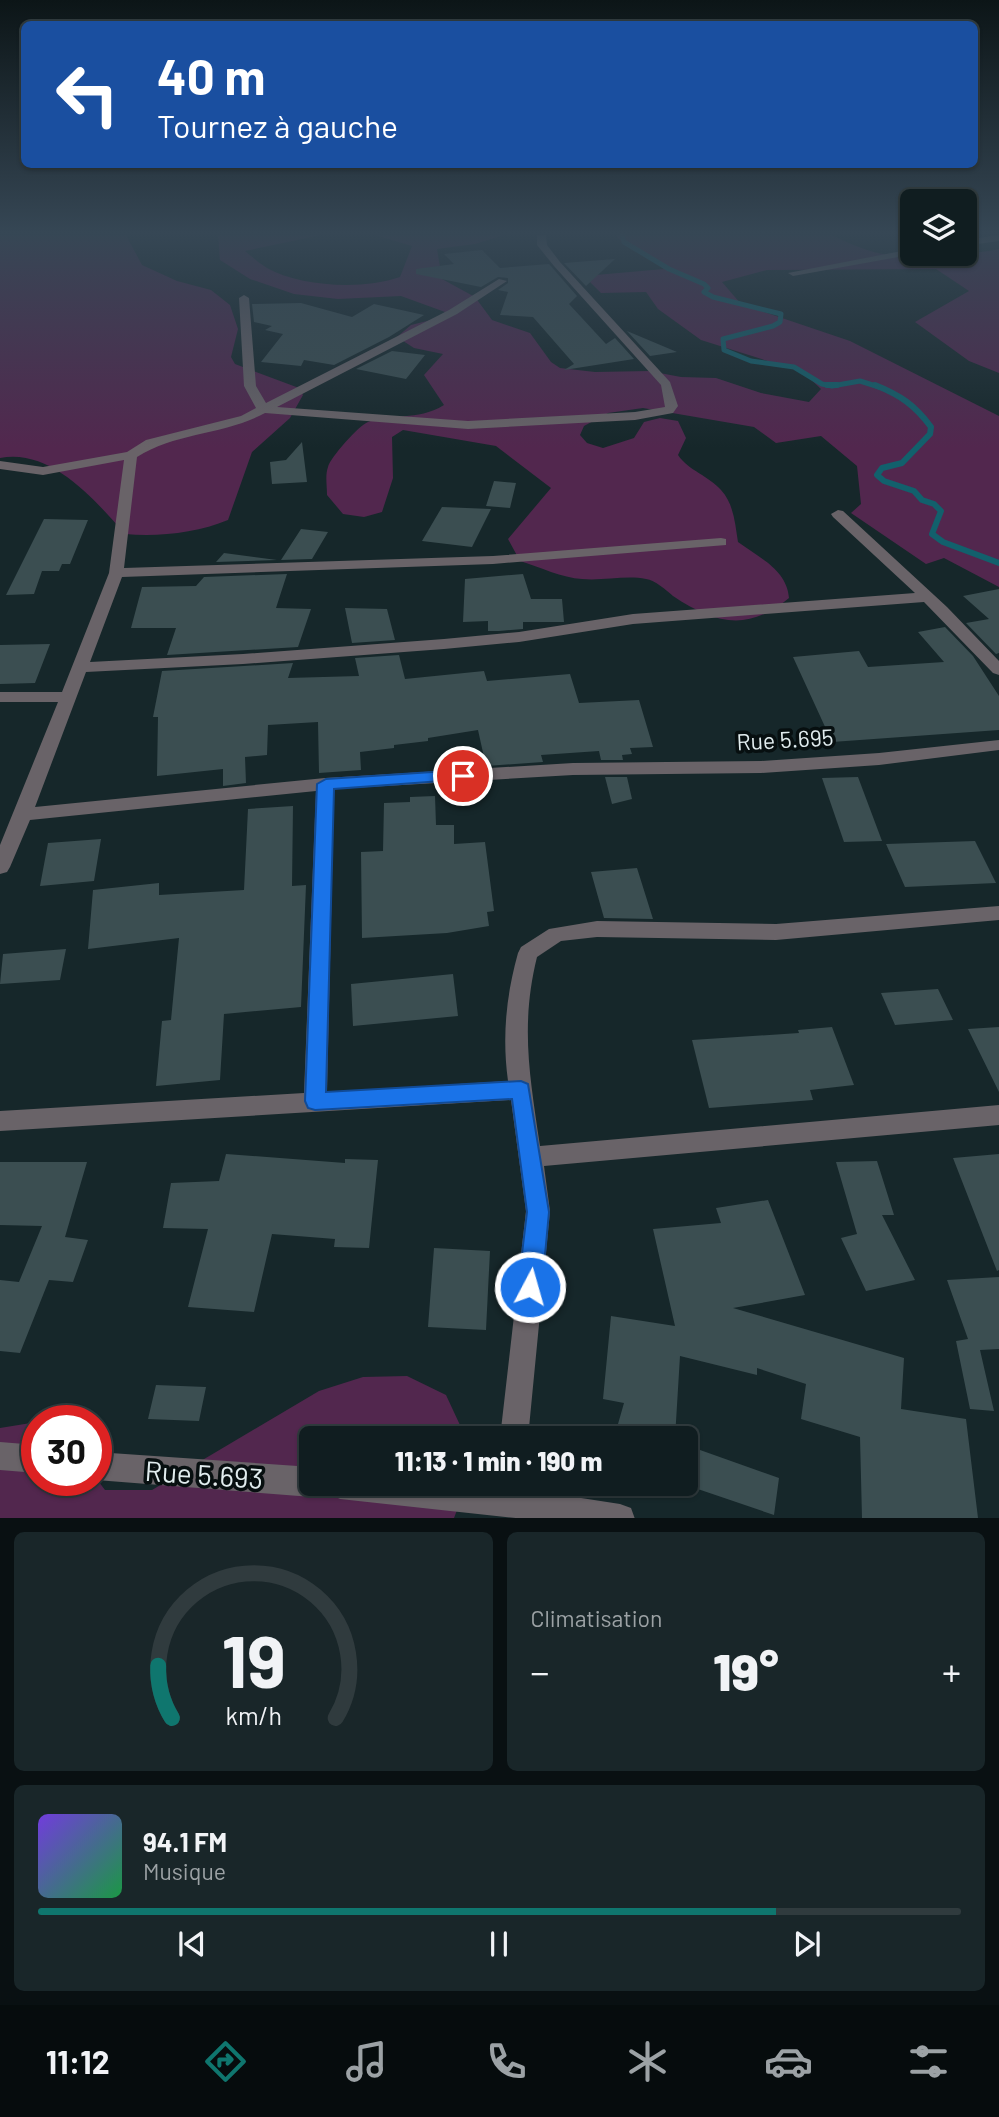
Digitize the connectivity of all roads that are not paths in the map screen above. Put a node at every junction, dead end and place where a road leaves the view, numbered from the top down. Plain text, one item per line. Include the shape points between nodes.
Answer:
1 (245, 306) edge
2 (463, 306) edge
3 (596, 306) edge
4 (263, 410) junction
5 (131, 455) junction
6 (0, 465) edge
7 (838, 514) dead end
8 (722, 542) dead end
9 (116, 573) junction
10 (927, 597) junction
11 (80, 667) junction
12 (999, 670) edge
13 (0, 697) edge
14 (68, 697) junction
15 (999, 745) edge
16 (326, 784) junction
17 (23, 814) junction
18 (5, 845) edge
19 (0, 867) edge
20 (999, 913) edge
21 (521, 1090) junction
22 (315, 1101) junction
23 (999, 1115) edge
24 (0, 1121) edge
25 (530, 1157) junction
26 (515, 1426) edge
27 (0, 1456) edge
28 (21, 1458) edge
29 (112, 1467) edge
30 (299, 1481) edge
31 (521, 1496) edge
32 (620, 1518) edge

1 - 4 street via 250,386
2 - 4 street
3 - 4 street via 666,384 673,406 669,410 468,425
4 - 5 street via 150,443
5 - 6 street via 43,471
5 - 9 street
7 - 10 street
8 - 9 street via 493,560
9 - 11 street
10 - 11 street via 633,619 444,643
10 - 12 street
11 - 14 street
13 - 14 street
14 - 17 street
15 - 16 street, Rue 5.695 via 879,760 761,767 573,769
16 - 17 street, Rue 5.695
16 - 22 street
17 - 18 street
18 - 19 street
20 - 21 street via 776,932 597,929 556,934 528,953 518,991 515,1051
21 - 22 street
21 - 25 street
22 - 24 street
23 - 25 street
25 - 26 street via 538,1212
27 - 28 street
29 - 30 street, Rue 5.693
31 - 32 street

